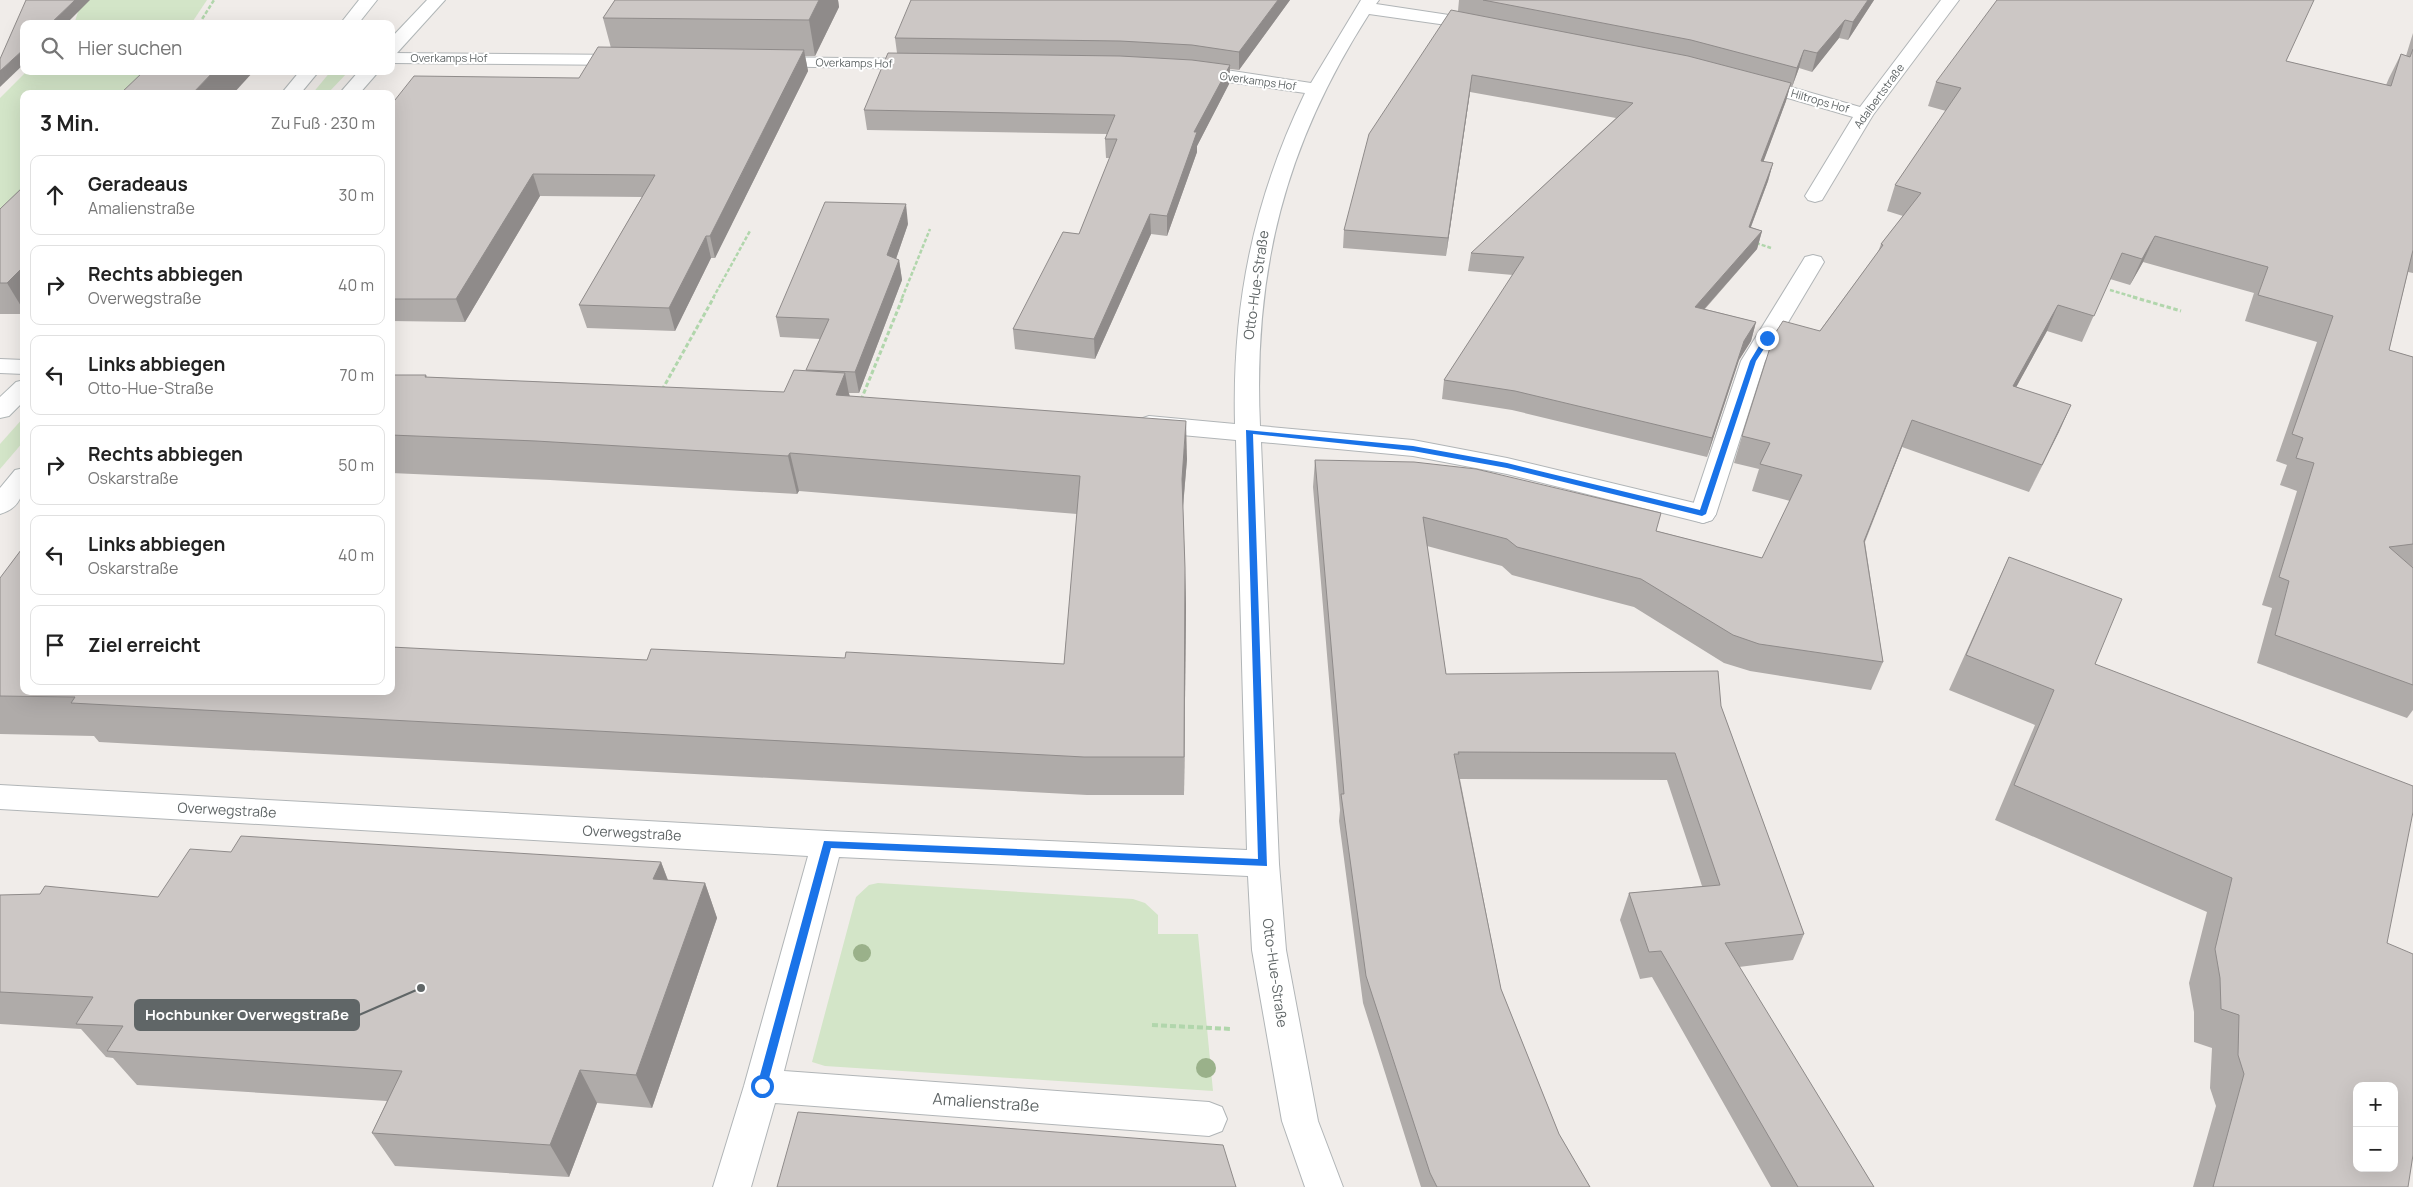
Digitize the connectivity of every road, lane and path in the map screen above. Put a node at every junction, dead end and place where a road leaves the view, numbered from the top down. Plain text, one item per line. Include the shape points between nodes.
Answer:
1 (214, 0) edge
2 (368, 0) edge
3 (436, 0) edge
4 (1950, 0) edge
5 (1367, 4) edge
6 (202, 20) edge
7 (352, 20) edge
8 (1503, 29) edge
9 (395, 45) edge
10 (395, 58) edge
11 (649, 60) edge
12 (747, 62) edge
13 (934, 64) edge
14 (1174, 70) edge
15 (307, 75) edge
16 (366, 75) edge
17 (1738, 78) edge
18 (1315, 89) junction
19 (293, 90) edge
20 (352, 90) edge
21 (1864, 114) junction
22 (1815, 196) dead end
23 (930, 230) dead end
24 (750, 231) dead end
25 (1747, 240) edge
26 (1813, 262) joint
27 (2110, 290) edge
28 (2181, 312) dead end
29 (0, 366) edge
30 (20, 367) edge
31 (20, 391) edge
32 (662, 391) edge
33 (860, 402) edge
34 (0, 411) edge
35 (1123, 422) edge
36 (1249, 432) junction
37 (20, 481) edge
38 (0, 505) edge
39 (0, 797) edge
40 (827, 844) junction
41 (1263, 864) junction
42 (1152, 1025) dead end
43 (1284, 1032) junction
44 (762, 1086) junction
45 (1209, 1119) dead end
46 (732, 1187) edge
47 (1324, 1187) edge

1 - 6 path
2 - 7 street
3 - 9 street
4 - 21 street, Adalbertstraße
5 - 8 street
5 - 18 street, Otto-Hue-Straße
10 - 11 street, Overkamps Hof
12 - 13 street, Overkamps Hof
14 - 18 street, Overkamps Hof
15 - 19 street
16 - 20 street
17 - 21 street, Hiltrops Hof
18 - 36 street, Otto-Hue-Straße via 1288,147 1270,198 1260,245 1247,324
21 - 22 street, Adalbertstraße
23 - 33 path
24 - 32 path
25 - 26 path
26 - 36 street via 1753,361 1702,514 1507,466 1413,448
27 - 28 path
29 - 30 street
31 - 34 street
35 - 36 street
36 - 41 street, Otto-Hue-Straße
37 - 38 street
39 - 40 street, Overwegstraße
40 - 41 street, Overwegstraße
40 - 44 street
41 - 43 street, Otto-Hue-Straße via 1269,950
42 - 43 path
43 - 47 street, Otto-Hue-Straße via 1300,1121
44 - 45 street, Amalienstraße
44 - 46 street

